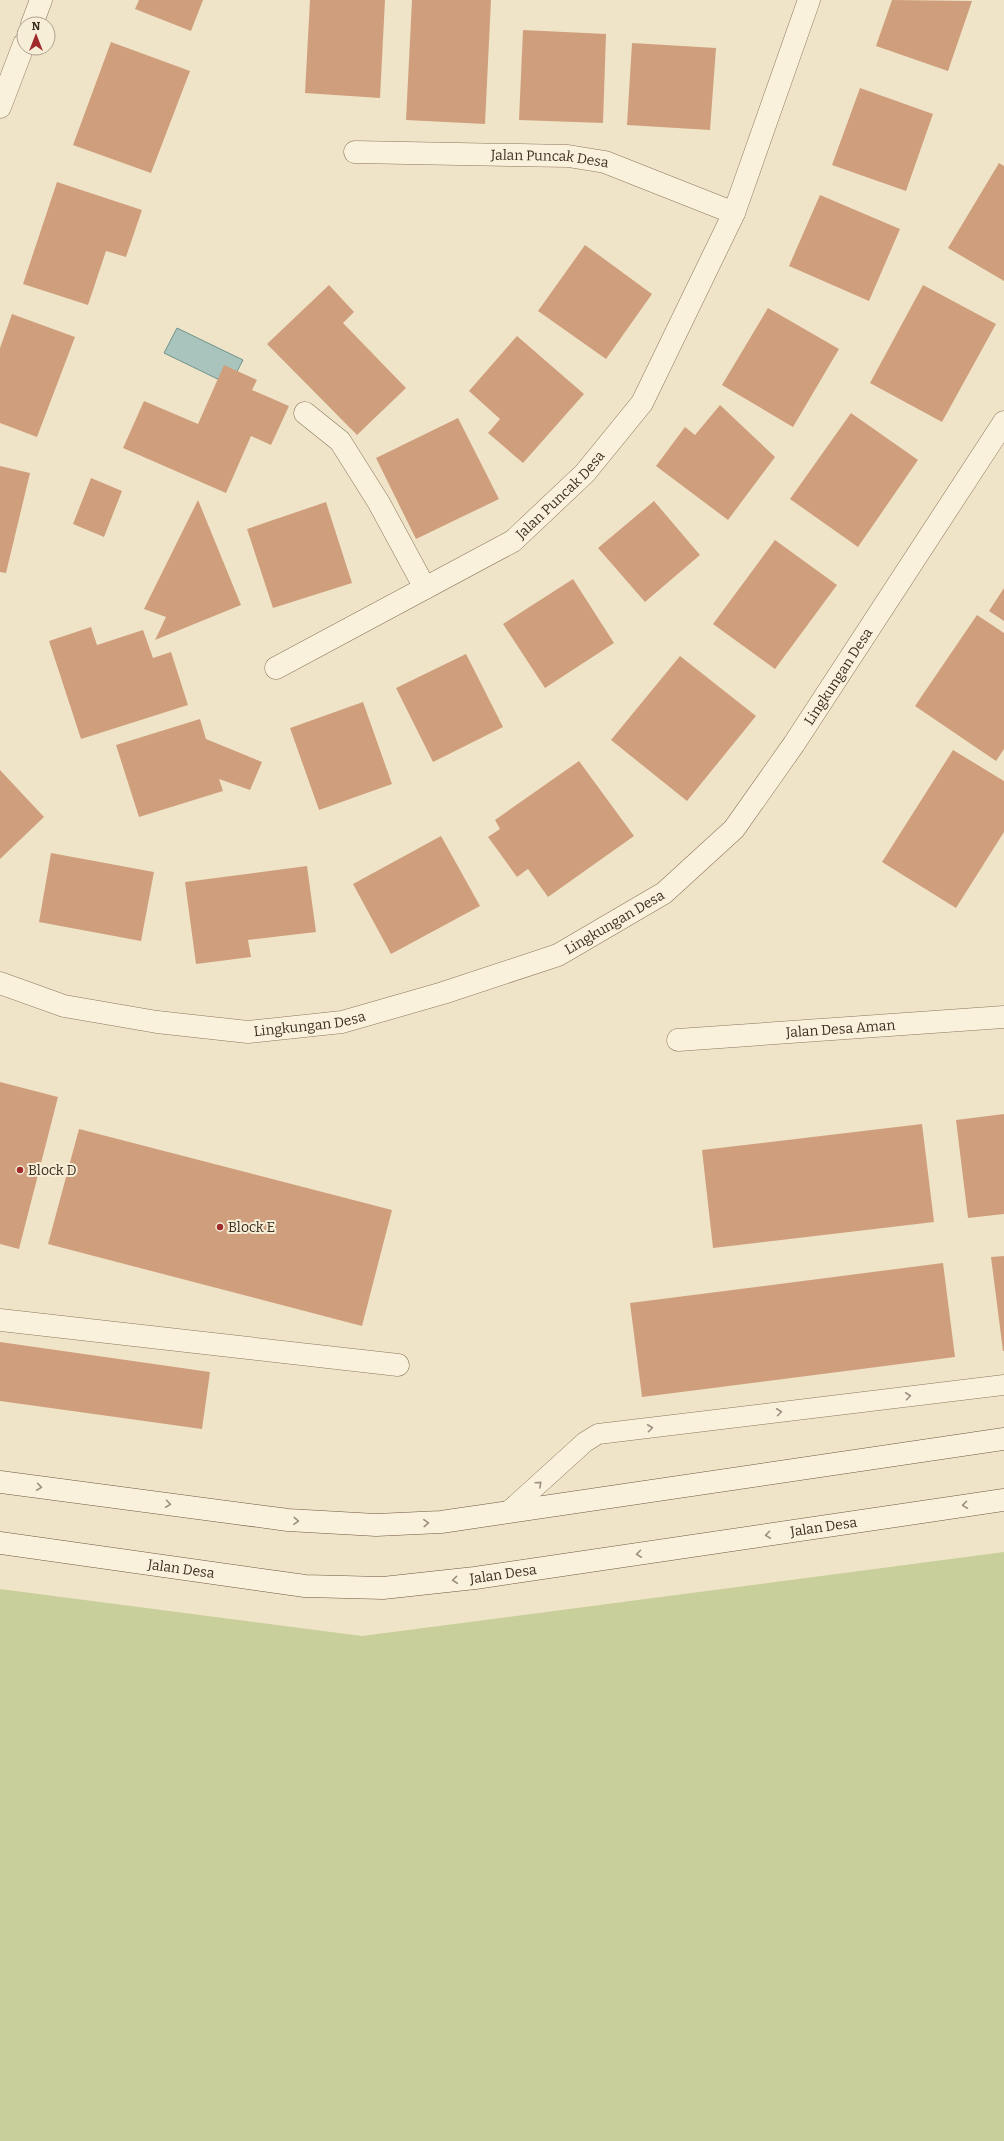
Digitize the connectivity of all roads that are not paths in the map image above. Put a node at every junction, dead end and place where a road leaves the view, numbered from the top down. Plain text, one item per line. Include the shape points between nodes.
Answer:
1 (41, 0) edge
2 (808, 0) edge
3 (35, 16) edge
4 (19, 56) edge
5 (0, 106) edge
6 (355, 152) dead end
7 (734, 213) junction
8 (305, 413) dead end
9 (1004, 422) edge
10 (425, 588) junction
11 (276, 668) dead end
12 (0, 983) edge
13 (1004, 1017) edge
14 (678, 1040) dead end
15 (0, 1320) edge
16 (398, 1365) dead end
17 (1004, 1385) edge
18 (1004, 1439) edge
19 (0, 1482) edge
20 (1004, 1500) edge
21 (510, 1510) junction
22 (0, 1543) edge

1 - 3 street
2 - 7 street, Jalan Puncak Desa
4 - 5 street
6 - 7 street, Jalan Puncak Desa via 568,156 605,162
7 - 10 street, Jalan Puncak Desa via 642,403 589,467 513,541
8 - 10 street via 340,441 379,503
9 - 12 street, Lingkungan Desa via 794,744 734,829 664,893 558,955 342,1022 248,1032 157,1022 64,1006
10 - 11 street, Jalan Puncak Desa
13 - 14 street, Jalan Desa Aman
15 - 16 street
21 -> 17 lane via 585,1442 598,1434
18 - 21 street
19 -> 21 street via 288,1520 368,1525 441,1522
20 -> 22 street, Jalan Desa via 475,1578 384,1588 305,1586

